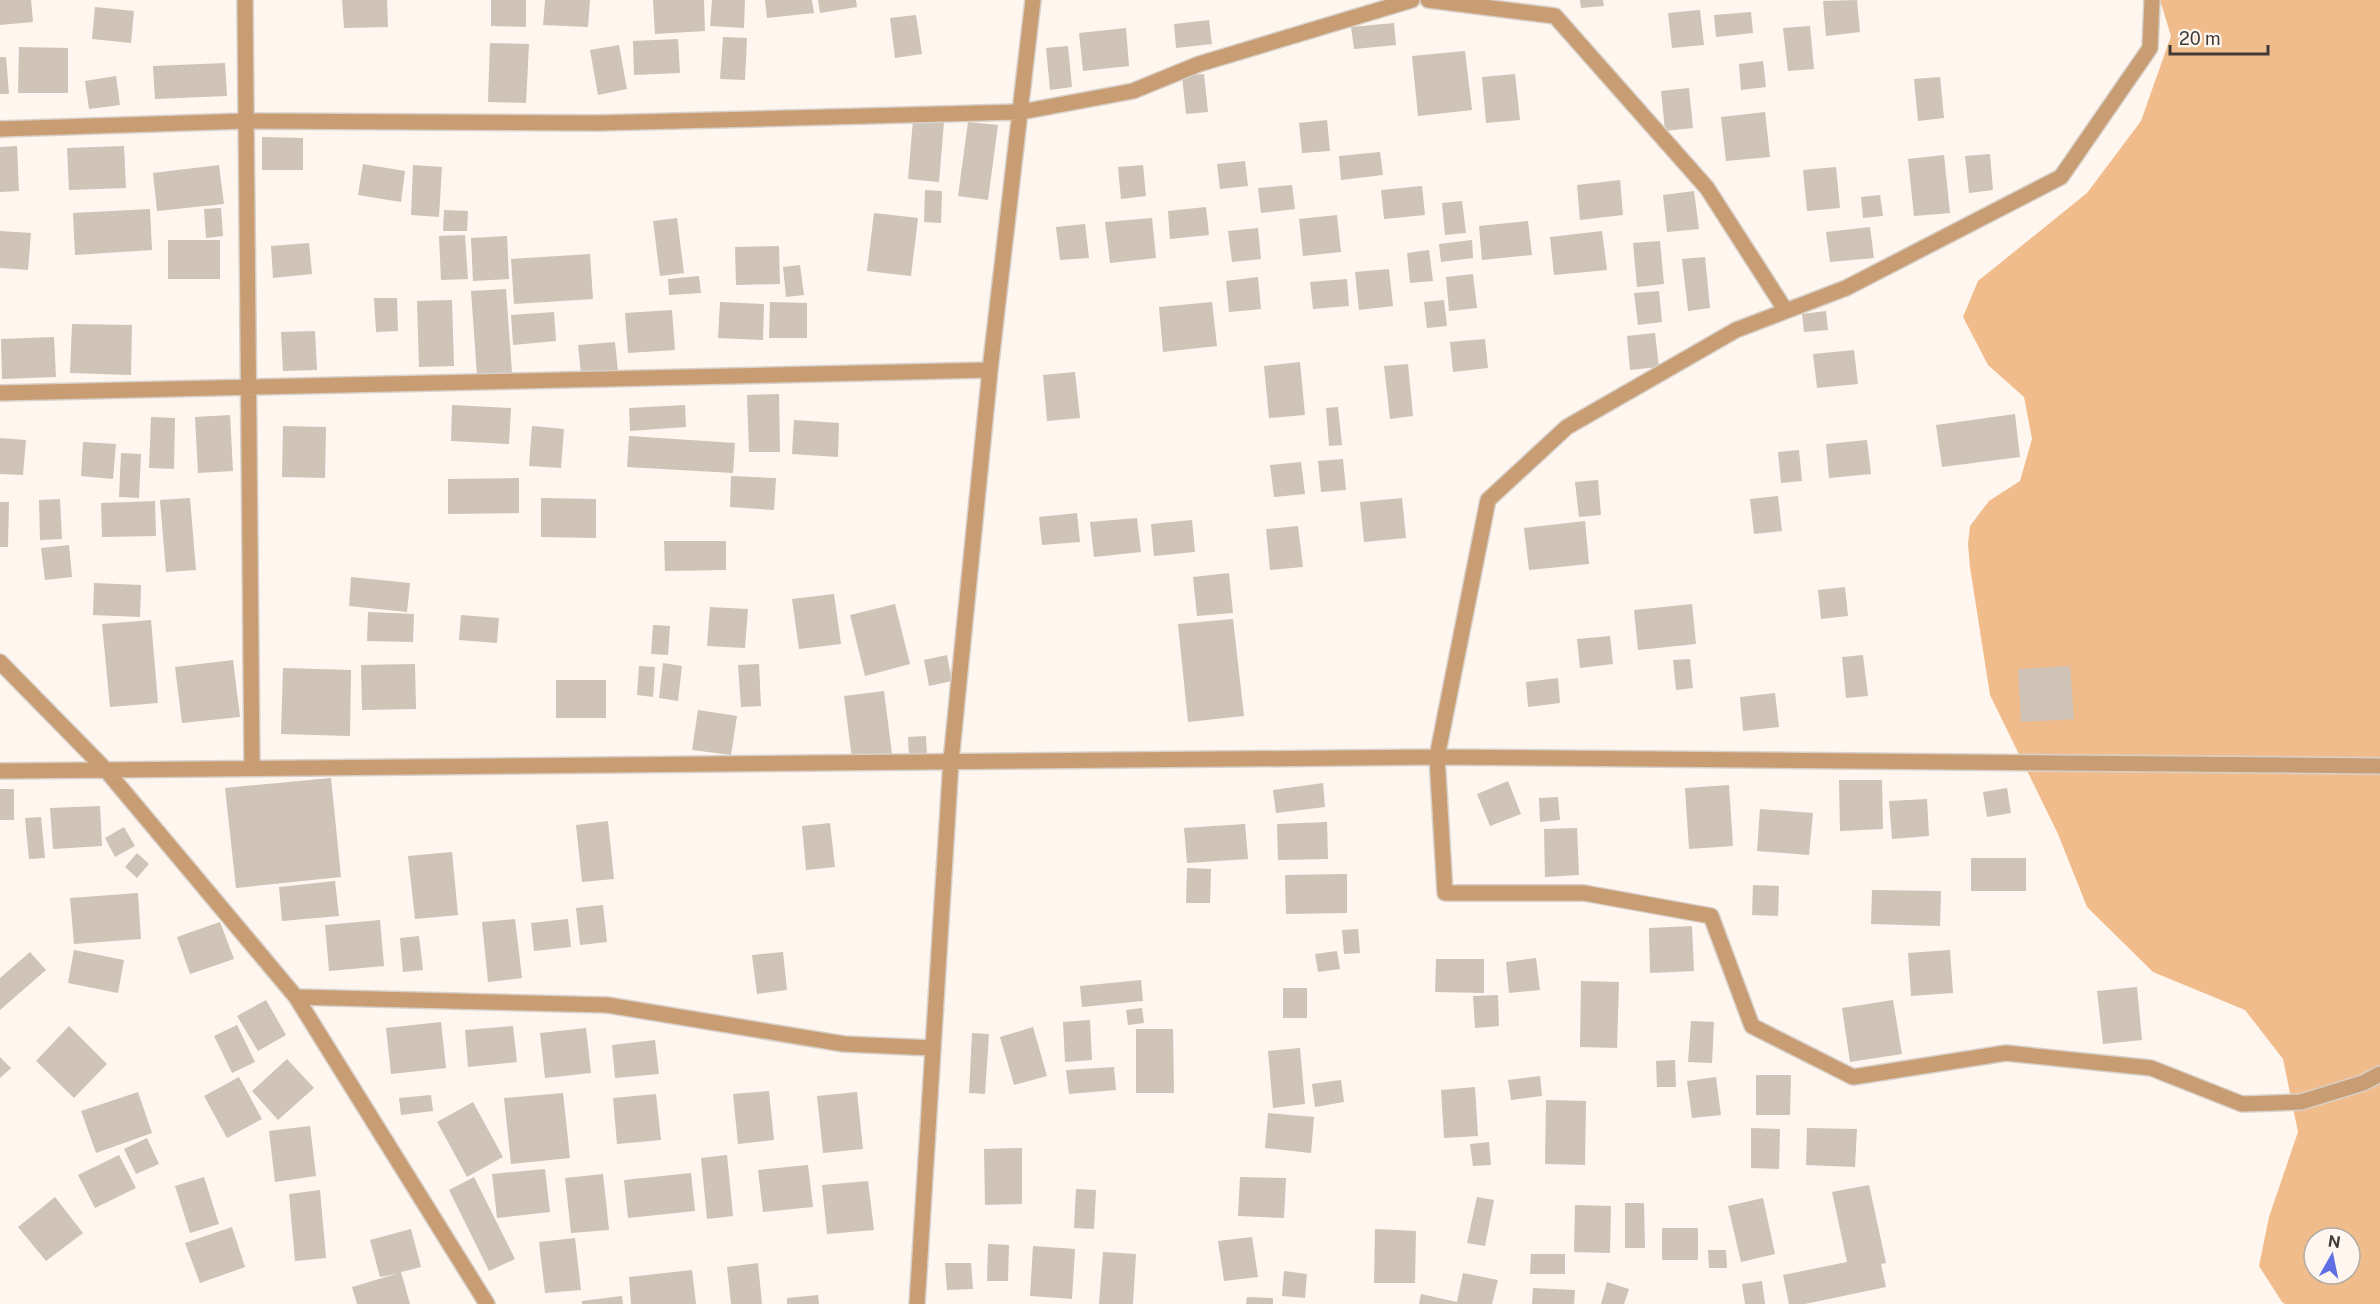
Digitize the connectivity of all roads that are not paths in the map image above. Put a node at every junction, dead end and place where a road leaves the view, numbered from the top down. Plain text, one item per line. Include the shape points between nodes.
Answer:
1 (245, 0) edge
2 (1033, 0) edge
3 (1412, 0) edge
4 (1428, 0) edge
5 (2152, 0) edge
6 (1021, 112) junction
7 (246, 121) junction
8 (0, 129) edge
9 (1786, 311) junction
10 (990, 370) junction
11 (248, 387) junction
12 (0, 393) edge
13 (0, 662) edge
14 (1437, 757) junction
15 (951, 761) junction
16 (2380, 766) edge
17 (252, 767) junction
18 (105, 769) junction
19 (0, 771) edge
20 (296, 997) junction
21 (933, 1048) junction
22 (2380, 1074) edge
23 (487, 1304) edge
24 (916, 1304) edge

1 - 7 street
2 - 6 street
3 - 6 street via 1199,64 1133,91
4 - 9 street via 1555,16 1707,188
5 - 9 street via 2150,48 2061,177 1846,288
6 - 7 street via 597,123
6 - 10 street
7 - 8 street
7 - 11 street
9 - 14 street via 1736,330 1567,427 1488,500
10 - 11 street
10 - 15 street
11 - 12 street
11 - 17 street
13 - 18 street
14 - 15 street
14 - 16 street
14 - 22 street via 1445,893 1584,893 1711,916 1752,1026 1853,1077 2006,1053 2151,1068 2242,1104 2301,1102
15 - 17 street
15 - 21 street
17 - 18 street
18 - 19 street
18 - 20 street
20 - 21 street via 607,1005 844,1044
20 - 23 street
21 - 24 street

